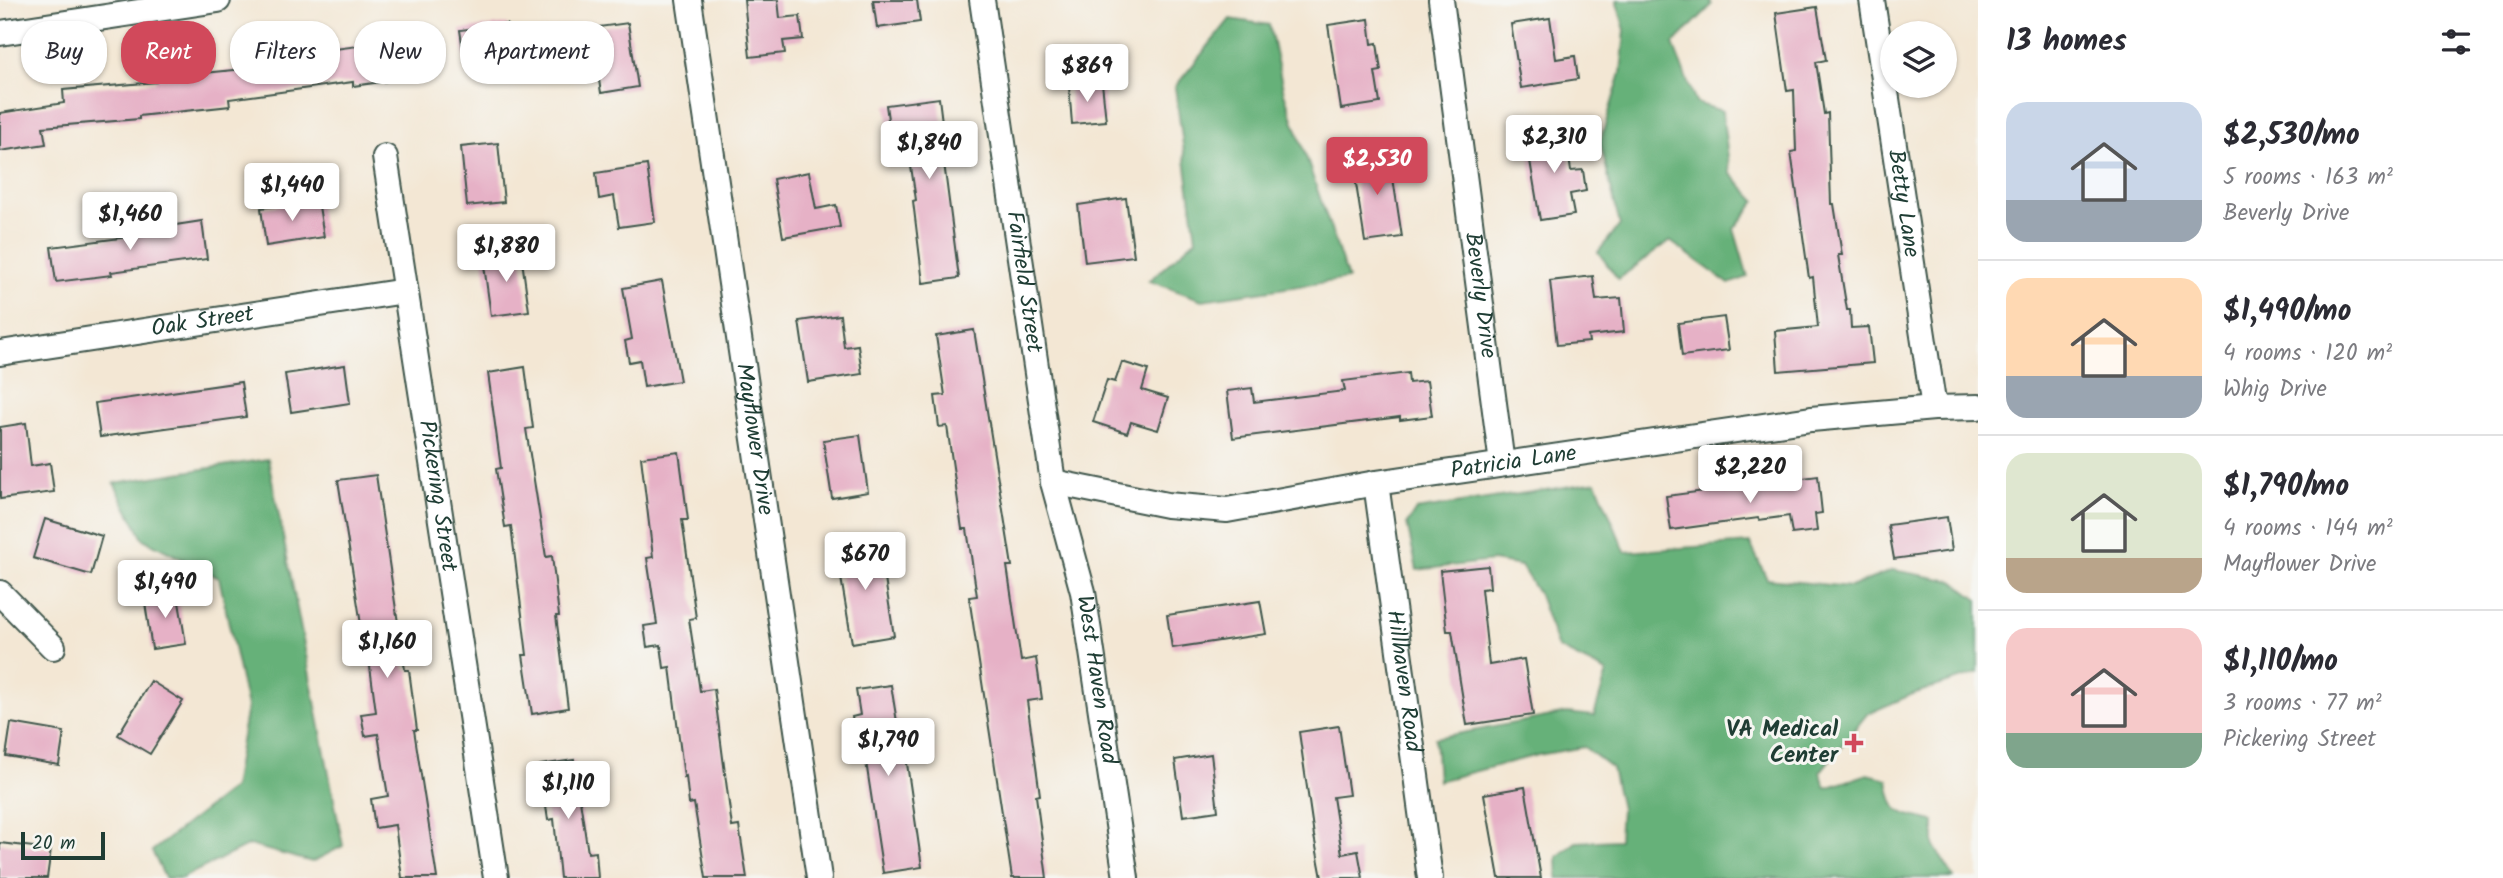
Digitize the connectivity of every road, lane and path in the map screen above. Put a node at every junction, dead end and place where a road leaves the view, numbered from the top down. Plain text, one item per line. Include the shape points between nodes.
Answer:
1 (218, 0) edge
2 (689, 0) edge
3 (982, 0) edge
4 (1441, 0) edge
5 (1871, 0) edge
6 (0, 33) edge
7 (384, 157) dead end
8 (405, 291) junction
9 (0, 353) edge
10 (1978, 407) edge
11 (1934, 408) junction
12 (1502, 464) junction
13 (1053, 482) junction
14 (1376, 483) junction
15 (0, 593) edge
16 (53, 647) dead end
17 (496, 878) edge
18 (819, 878) edge
19 (1126, 878) edge
20 (1430, 878) edge

1 - 6 street
2 - 18 street, Mayflower Drive
3 - 13 street, Fairfield Street
4 - 12 street, Beverly Drive
5 - 11 street, Betty Lane
7 - 8 street, Pickering Street
8 - 9 street, Oak Street
8 - 17 street, Pickering Street
10 - 11 street, Patricia Lane
11 - 12 street, Patricia Lane via 1811,419
12 - 14 street, Patricia Lane
13 - 14 street, Patricia Lane via 1167,505 1227,510
13 - 19 street, West Haven Road via 1083,592
14 - 20 street, Hillhaven Road
15 - 16 street

